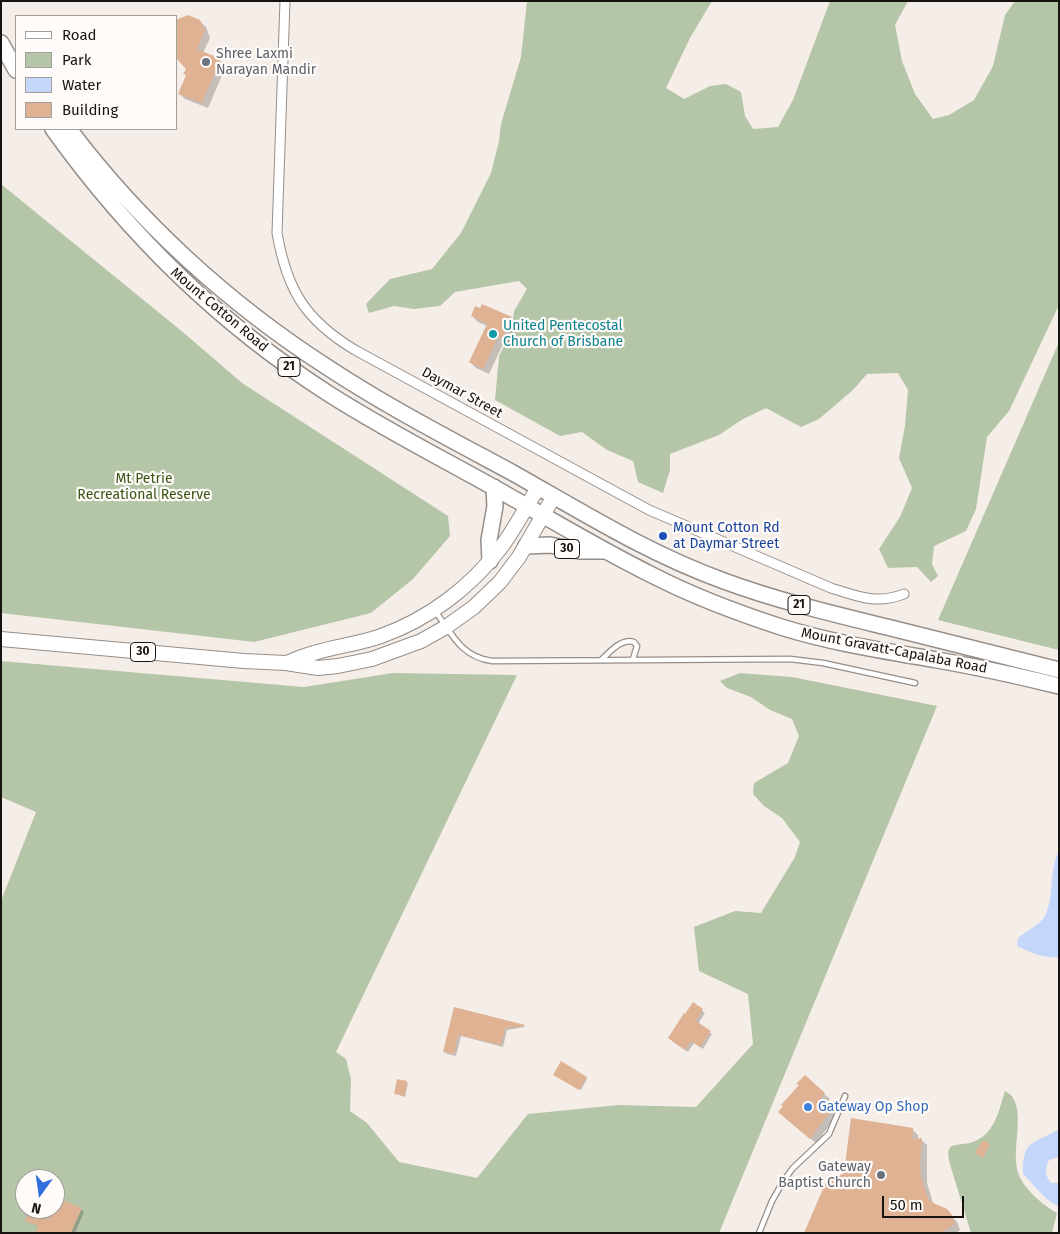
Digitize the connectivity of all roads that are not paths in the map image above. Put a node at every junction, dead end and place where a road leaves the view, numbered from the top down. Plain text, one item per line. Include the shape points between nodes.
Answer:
1 (285, 1) edge
2 (1, 32) edge
3 (1, 43) edge
4 (15, 49) edge
5 (15, 68) edge
6 (54, 130) edge
7 (70, 130) edge
8 (494, 487) junction
9 (538, 488) junction
10 (554, 496) junction
11 (527, 506) junction
12 (543, 516) junction
13 (526, 546) junction
14 (607, 551) junction
15 (490, 561) junction
16 (904, 594) dead end
17 (434, 610) junction
18 (446, 627) junction
19 (1, 639) edge
20 (633, 659) junction
21 (601, 660) junction
22 (286, 663) junction
23 (1059, 670) edge
24 (915, 683) dead end
25 (1059, 686) edge
26 (845, 1096) dead end
27 (759, 1233) edge

1 - 16 street, Daymar Street via 277,233 288,278 300,302 318,324 355,350 649,510 831,588 882,601
2 - 4 highway
3 - 5 highway
6 - 8 highway, Mount Cotton Road / 21 via 130,227 172,270 236,326 278,360 338,400
7 - 9 highway, Mount Cotton Road / 21 via 123,194 164,236 270,328 352,383
8 - 11 highway, Mount Cotton Road / 21
8 - 15 highway
9 - 10 highway, Mount Gravatt-Capalaba Road / 21
9 - 11 main road, 30
10 - 12 main road
10 - 23 highway, Mount Gravatt-Capalaba Road / 21 via 665,556 747,589 798,605
11 - 12 highway, Mount Gravatt-Capalaba Road / 21
11 - 15 main road, 30
12 - 13 main road, 30
12 - 14 highway, Mount Gravatt-Capalaba Road / 21
13 - 14 highway, 30 via 550,546 579,552
13 - 18 main road, 30 via 500,582
14 - 25 highway, Mount Gravatt-Capalaba Road / 21 via 681,589 785,628 854,646 1001,672
15 - 17 main road, 30 via 461,590
17 - 18 lane, Mount Gravatt-Capalaba Road
17 - 22 main road, 30 via 380,637 315,652
18 - 21 lane, Mount Gravatt-Capalaba Road via 468,654 486,660
18 - 22 main road, 30 via 406,648 357,663 318,668
19 - 22 main road, 30
20 - 21 lane, Mount Gravatt-Capalaba Road
20 - 21 lane via 637,646 628,641
20 - 24 lane, Mount Gravatt-Capalaba Road via 790,658
26 - 27 lane via 829,1134 784,1180

